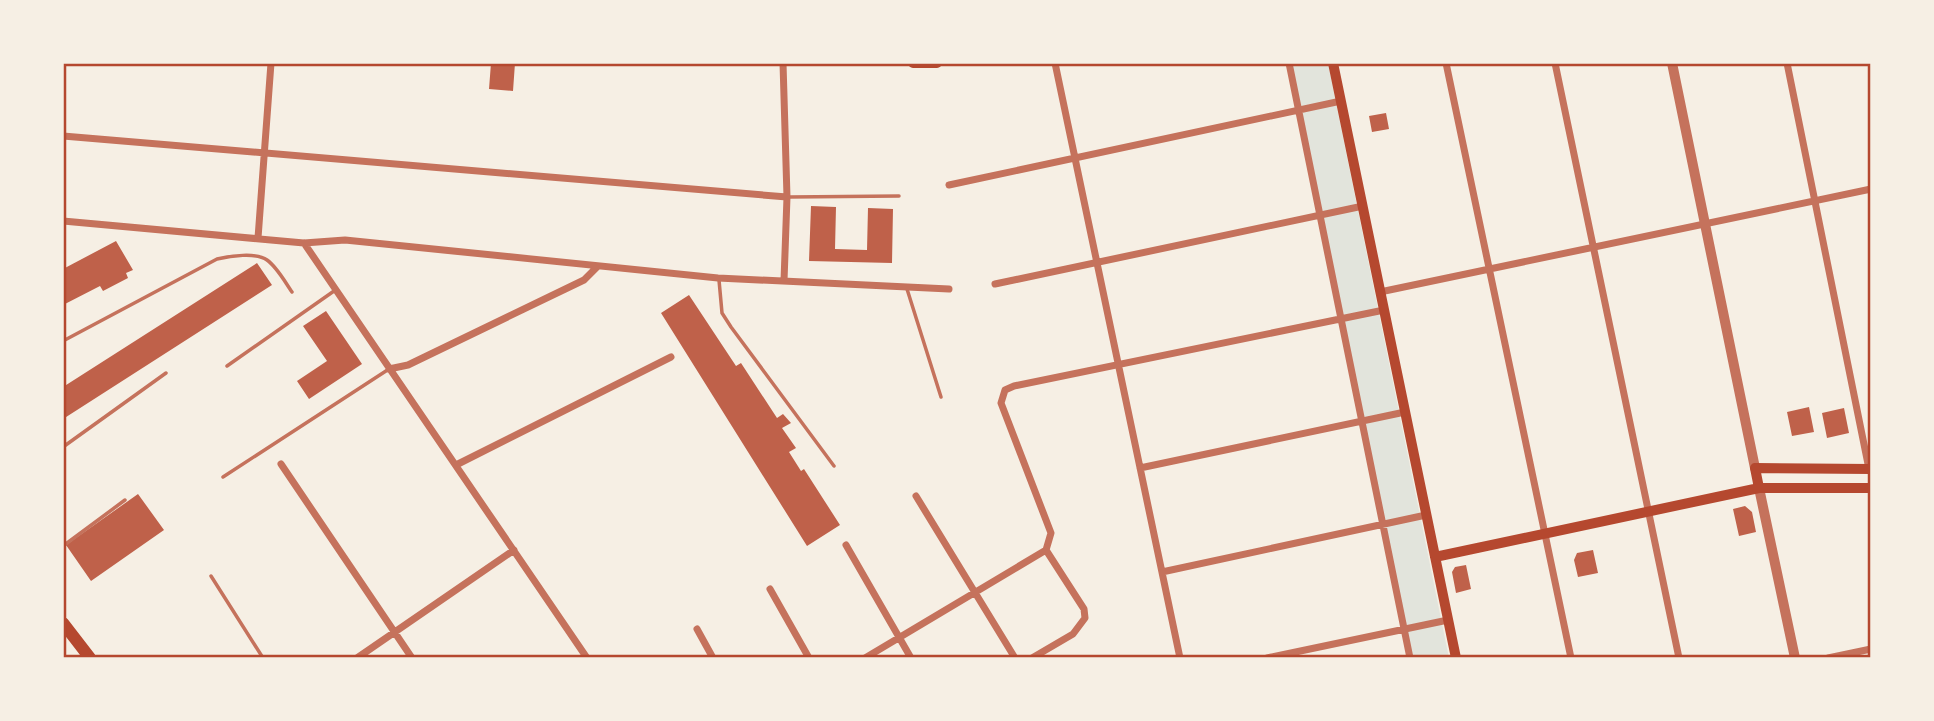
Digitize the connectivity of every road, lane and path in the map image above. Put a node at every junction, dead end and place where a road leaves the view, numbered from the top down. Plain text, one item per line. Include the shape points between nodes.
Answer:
1 (271, 63) edge
2 (783, 63) edge
3 (913, 63) edge
4 (937, 63) edge
5 (1055, 63) edge
6 (1289, 63) edge
7 (1333, 63) edge
8 (1446, 63) edge
9 (1555, 63) edge
10 (1672, 63) edge
11 (1787, 63) edge
12 (1341, 101) junction
13 (1298, 110) junction
14 (63, 136) edge
15 (264, 152) junction
16 (1074, 158) junction
17 (948, 185) dead end
18 (1871, 189) edge
19 (786, 197) junction
20 (899, 197) dead end
21 (1815, 200) junction
22 (1363, 206) junction
23 (1320, 215) junction
24 (63, 221) edge
25 (1705, 223) junction
26 (258, 238) junction
27 (304, 243) junction
28 (1593, 247) junction
29 (1096, 262) junction
30 (598, 266) junction
31 (1489, 269) junction
32 (719, 278) junction
33 (784, 281) junction
34 (995, 284) dead end
35 (907, 287) junction
36 (336, 289) junction
37 (949, 289) dead end
38 (292, 292) dead end
39 (1380, 292) junction
40 (1384, 310) junction
41 (1341, 318) junction
42 (63, 341) edge
43 (671, 356) dead end
44 (1118, 363) junction
45 (227, 366) dead end
46 (389, 369) junction
47 (166, 373) dead end
48 (941, 397) dead end
49 (1405, 412) junction
50 (1362, 421) junction
51 (63, 447) edge
52 (281, 464) dead end
53 (456, 465) junction
54 (834, 466) dead end
55 (1140, 468) junction
56 (1755, 468) junction
57 (1870, 469) edge
58 (223, 477) dead end
59 (1759, 488) junction
60 (1871, 488) edge
61 (916, 496) dead end
62 (125, 499) dead end
63 (1649, 512) junction
64 (1426, 515) junction
65 (1383, 525) junction
66 (1545, 534) junction
67 (846, 545) dead end
68 (63, 546) edge
69 (514, 550) junction
70 (1046, 550) junction
71 (1435, 557) junction
72 (1162, 572) junction
73 (211, 576) dead end
74 (770, 589) dead end
75 (975, 593) junction
76 (1448, 620) junction
77 (63, 623) edge
78 (697, 629) dead end
79 (1404, 630) junction
80 (395, 633) junction
81 (898, 638) junction
82 (1871, 649) edge
83 (90, 658) edge
84 (263, 658) edge
85 (357, 658) edge
86 (412, 658) edge
87 (587, 658) edge
88 (713, 658) edge
89 (809, 658) edge
90 (865, 658) edge
91 (911, 658) edge
92 (1015, 658) edge
93 (1032, 658) edge
94 (1180, 658) edge
95 (1267, 658) edge
96 (1410, 658) edge
97 (1456, 658) edge
98 (1571, 658) edge
99 (1679, 658) edge
100 (1795, 658) edge
101 (1828, 658) edge

1 - 15 street
2 - 19 street
3 - 4 main road
5 - 16 street
6 - 13 street
7 - 12 main road
8 - 31 street
9 - 28 street
10 - 25 street
11 - 21 street
12 - 13 street
12 - 22 main road
13 - 16 street
13 - 23 street
14 - 15 street
15 - 19 street
15 - 26 street
16 - 17 street
16 - 29 street
18 - 21 street
19 - 20 lane
19 - 33 street
21 - 25 street
21 - 57 street
22 - 23 street
22 - 39 main road
23 - 29 street
23 - 41 street
24 - 26 street
25 - 28 street
25 - 56 street
26 - 27 street
27 - 30 street via 345,240
27 - 36 street
28 - 31 street
28 - 63 street
29 - 34 street
29 - 44 street
30 - 32 street
30 - 46 street via 584,280 408,365
31 - 39 street
31 - 66 street
32 - 33 street
32 - 54 lane via 722,313
33 - 35 street
35 - 37 street
35 - 48 lane
36 - 45 lane
36 - 46 street
38 - 42 lane via 269,261 228,256
39 - 40 main road
40 - 41 street
40 - 49 main road
41 - 44 street
41 - 50 street
43 - 53 street
44 - 55 street
44 - 70 street via 1008,388 1002,394 1001,403 1051,533
46 - 53 street
46 - 58 lane
47 - 51 lane
49 - 50 street
49 - 64 main road
50 - 55 street
50 - 65 street
52 - 80 street
53 - 69 street
55 - 72 street
56 - 57 main road
56 - 59 main road
59 - 60 main road
59 - 63 main road
59 - 100 street
61 - 75 street
62 - 68 lane
63 - 66 main road
63 - 99 street
64 - 65 street
64 - 71 main road
65 - 72 street
65 - 79 street
66 - 71 main road
66 - 98 street
67 - 81 street
69 - 80 street
69 - 87 street
70 - 75 street
70 - 93 street via 1084,609 1085,618 1073,634
71 - 76 main road
72 - 94 street
73 - 84 lane
74 - 89 street
75 - 81 street
75 - 92 street
76 - 79 street
76 - 97 main road
77 - 83 main road
78 - 88 street
79 - 95 street
79 - 96 street
80 - 85 street
80 - 86 street
81 - 90 street
81 - 91 street
82 - 101 street

